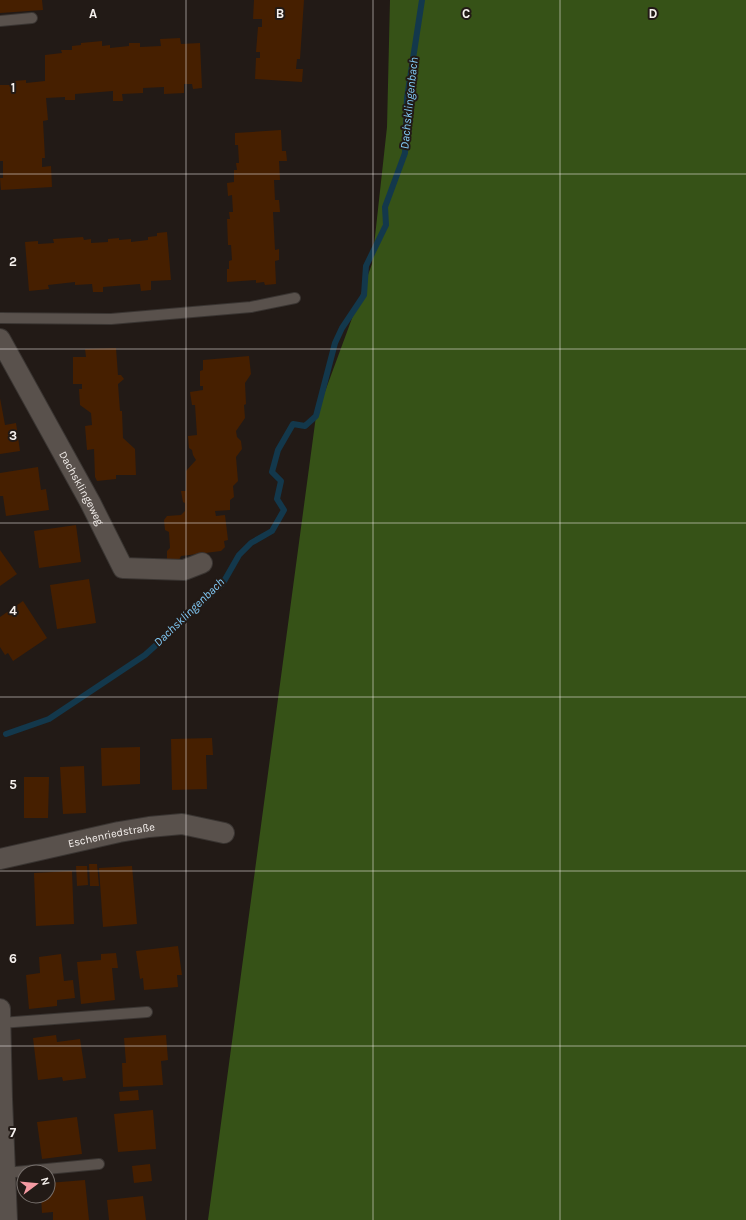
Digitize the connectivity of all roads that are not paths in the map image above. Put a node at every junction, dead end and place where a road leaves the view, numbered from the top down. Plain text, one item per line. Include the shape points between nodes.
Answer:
1 (32, 18) dead end
2 (0, 20) edge
3 (295, 298) dead end
4 (0, 318) edge
5 (0, 339) edge
6 (202, 563) dead end
7 (224, 834) dead end
8 (0, 859) edge
9 (0, 1009) edge
10 (147, 1012) dead end
11 (0, 1023) edge
12 (2, 1152) edge
13 (99, 1164) dead end
14 (5, 1174) junction
15 (7, 1220) edge

1 - 2 lane
3 - 4 lane via 251,307 111,318
5 - 6 street, Dachsklingeweg via 90,502 123,568 184,570
7 - 8 street, Eschenriedstraße via 182,824 149,827
9 - 11 street
10 - 11 lane
11 - 12 street
12 - 14 street
13 - 14 lane
14 - 15 street

